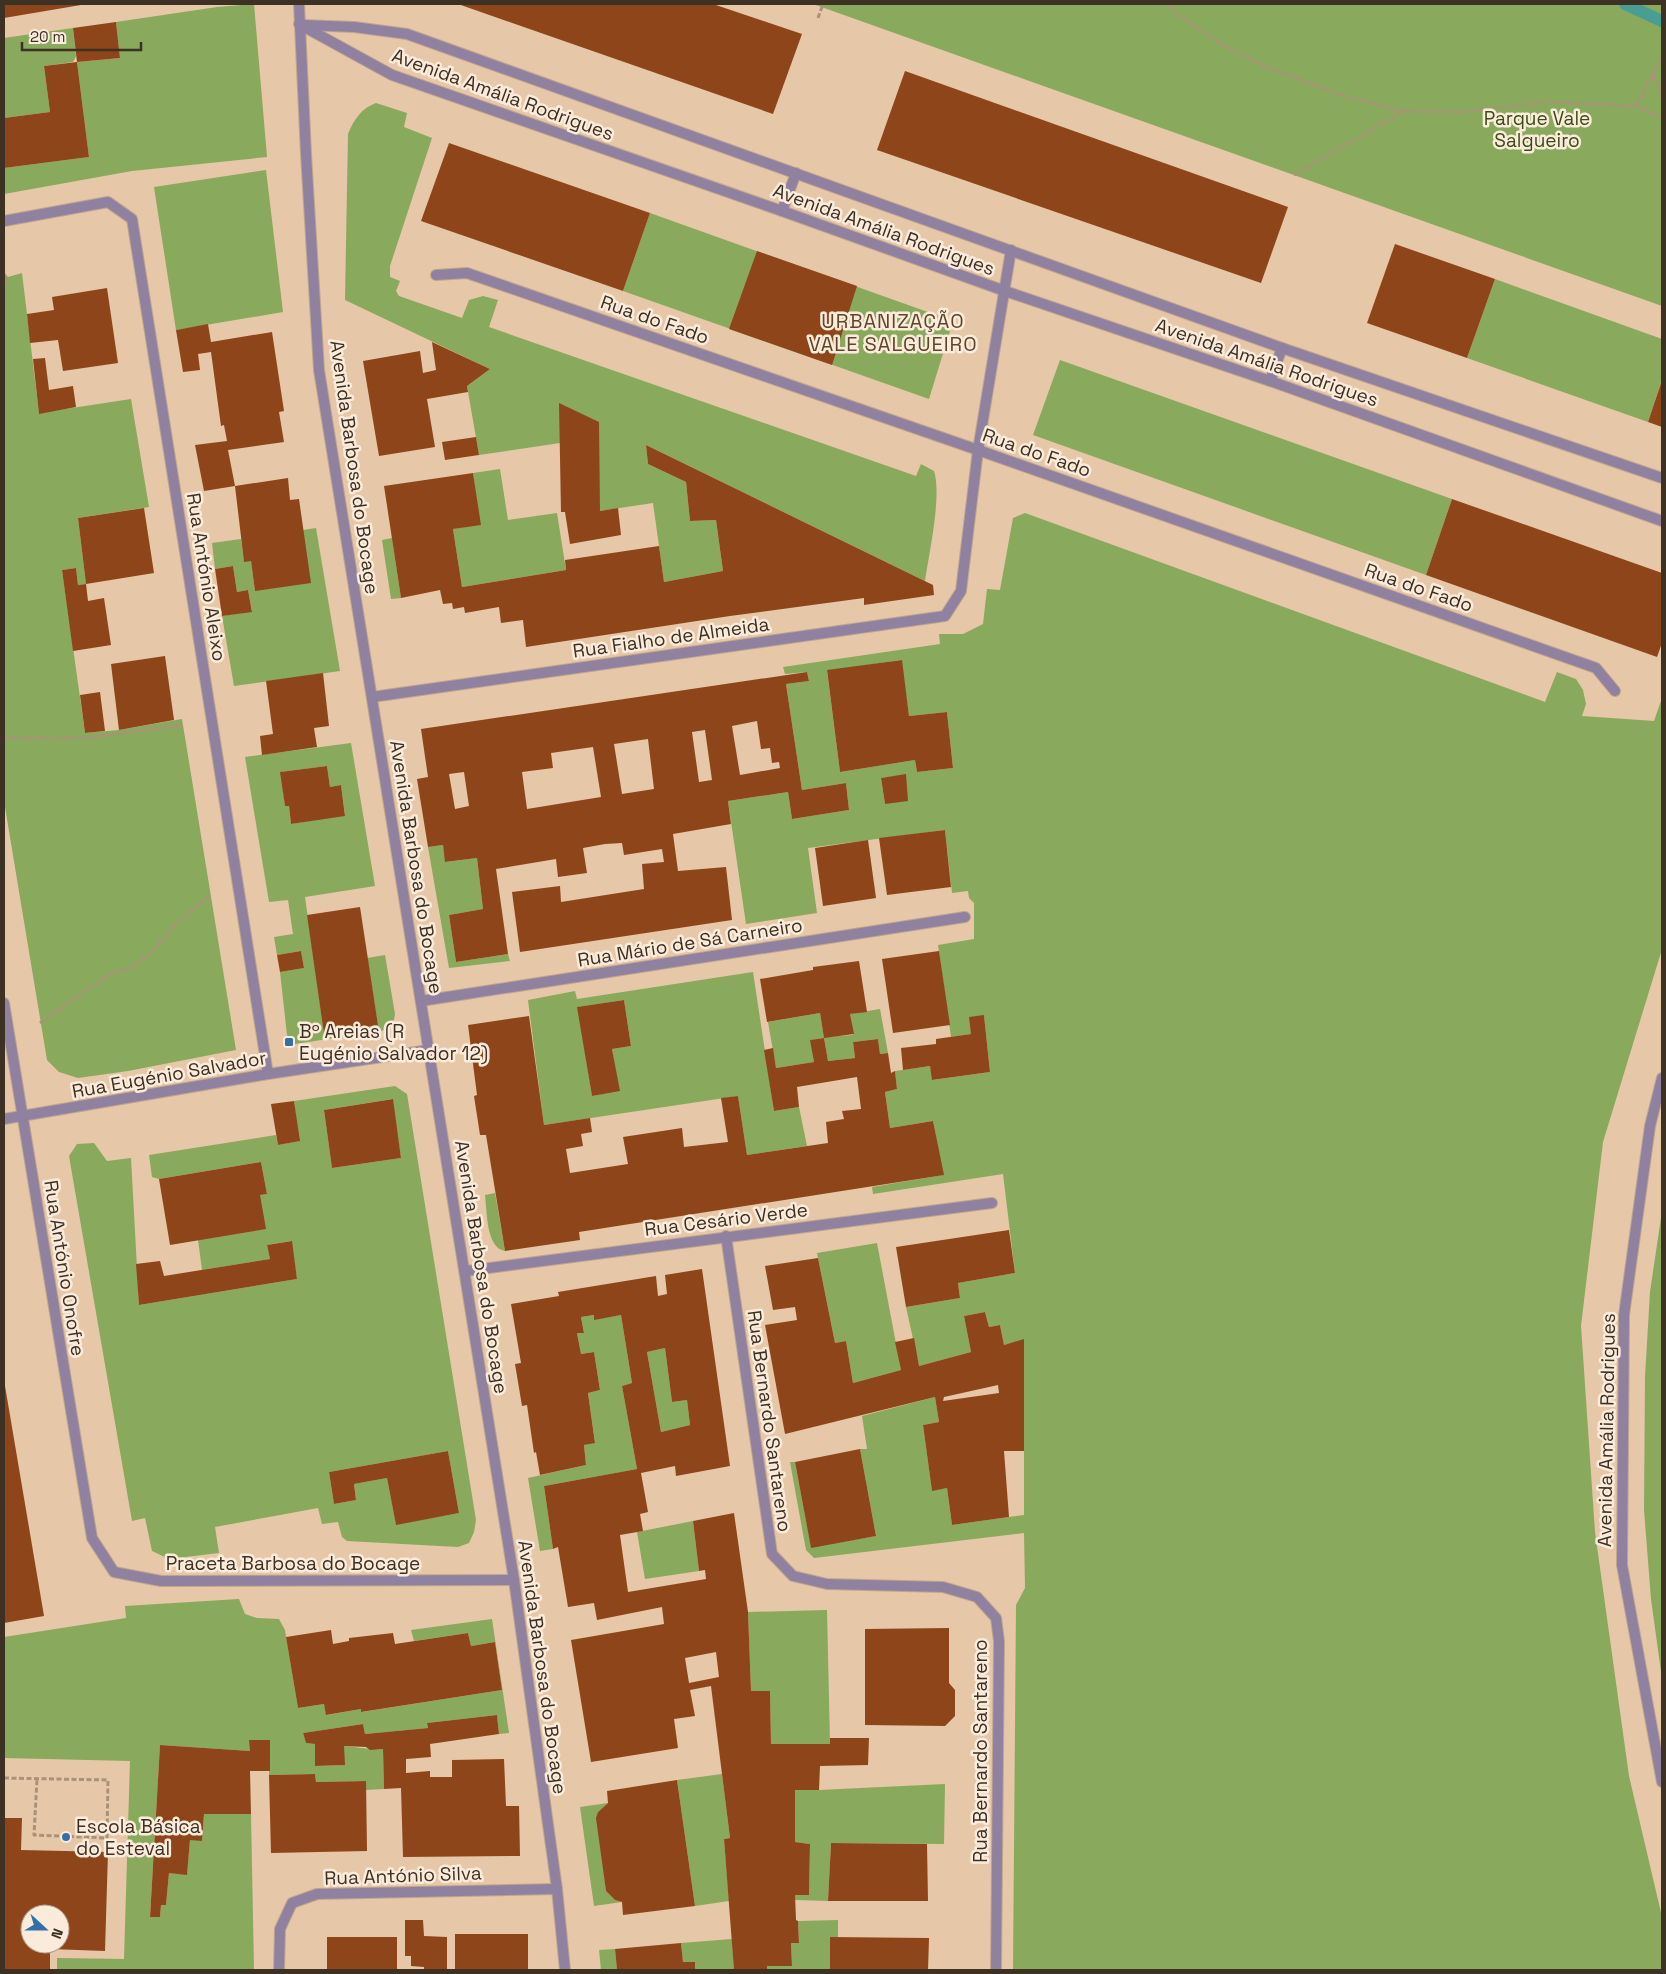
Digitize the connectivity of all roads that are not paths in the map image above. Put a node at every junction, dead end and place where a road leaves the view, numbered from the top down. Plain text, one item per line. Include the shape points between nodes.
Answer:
1 (299, 4) edge
2 (300, 24) junction
3 (796, 173) junction
4 (782, 211) junction
5 (4, 220) edge
6 (1012, 250) junction
7 (436, 275) dead end
8 (1005, 291) junction
9 (1282, 348) junction
10 (1270, 381) junction
11 (978, 450) junction
12 (1662, 478) edge
13 (1662, 521) edge
14 (1615, 691) dead end
15 (372, 698) junction
16 (965, 917) dead end
17 (421, 1001) junction
18 (4, 1003) edge
19 (429, 1050) junction
20 (268, 1074) junction
21 (1662, 1078) edge
22 (22, 1116) junction
23 (4, 1120) edge
24 (992, 1203) dead end
25 (726, 1236) junction
26 (466, 1271) junction
27 (92, 1538) joint
28 (514, 1580) junction
29 (1662, 1782) edge
30 (557, 1889) junction
31 (279, 1970) edge
32 (565, 1970) edge
33 (996, 1970) edge

1 - 2 street, Avenida Barbosa do Bocage
2 - 3 street, Avenida Amália Rodrigues via 407,34
2 - 4 street, Avenida Amália Rodrigues via 392,75
2 - 15 street, Avenida Barbosa do Bocage via 319,370
3 - 4 street
3 - 6 street, Avenida Amália Rodrigues
4 - 8 street, Avenida Amália Rodrigues
5 - 20 street, Rua António Aleixo via 108,202 132,220
6 - 8 street
6 - 9 street, Avenida Amália Rodrigues
7 - 11 street, Rua do Fado via 467,273
8 - 10 street, Avenida Amália Rodrigues
8 - 11 street
9 - 10 street
9 - 12 street, Avenida Amália Rodrigues
10 - 13 street, Avenida Amália Rodrigues
11 - 14 street, Rua do Fado via 1596,668
11 - 15 street, Rua Fialho de Almeida via 961,590 945,616
15 - 17 street, Avenida Barbosa do Bocage
16 - 17 street, Rua Mário de Sá Carneiro
17 - 19 street, Avenida Barbosa do Bocage
18 - 22 street, Rua António Onofre
19 - 20 street, Rua Eugénio Salvador
19 - 26 street, Avenida Barbosa do Bocage
20 - 22 street, Rua Eugénio Salvador
21 - 29 street, Avenida Amália Rodrigues via 1650,1126 1624,1315 1622,1565
22 - 23 street, Rua Eugénio Salvador
22 - 27 street, Rua António Onofre
24 - 25 street, Rua Cesário Verde
25 - 26 street, Rua Cesário Verde
25 - 33 street, Rua Bernardo Santareno via 772,1554 793,1576 827,1584 943,1588 977,1597 996,1618 999,1641
26 - 28 street, Avenida Barbosa do Bocage
27 - 28 street, Praceta Barbosa do Bocage via 114,1572 161,1581
28 - 30 street, Avenida Barbosa do Bocage
30 - 31 street, Rua António Silva via 317,1894 292,1903 280,1929
30 - 32 street, Avenida Barbosa do Bocage

